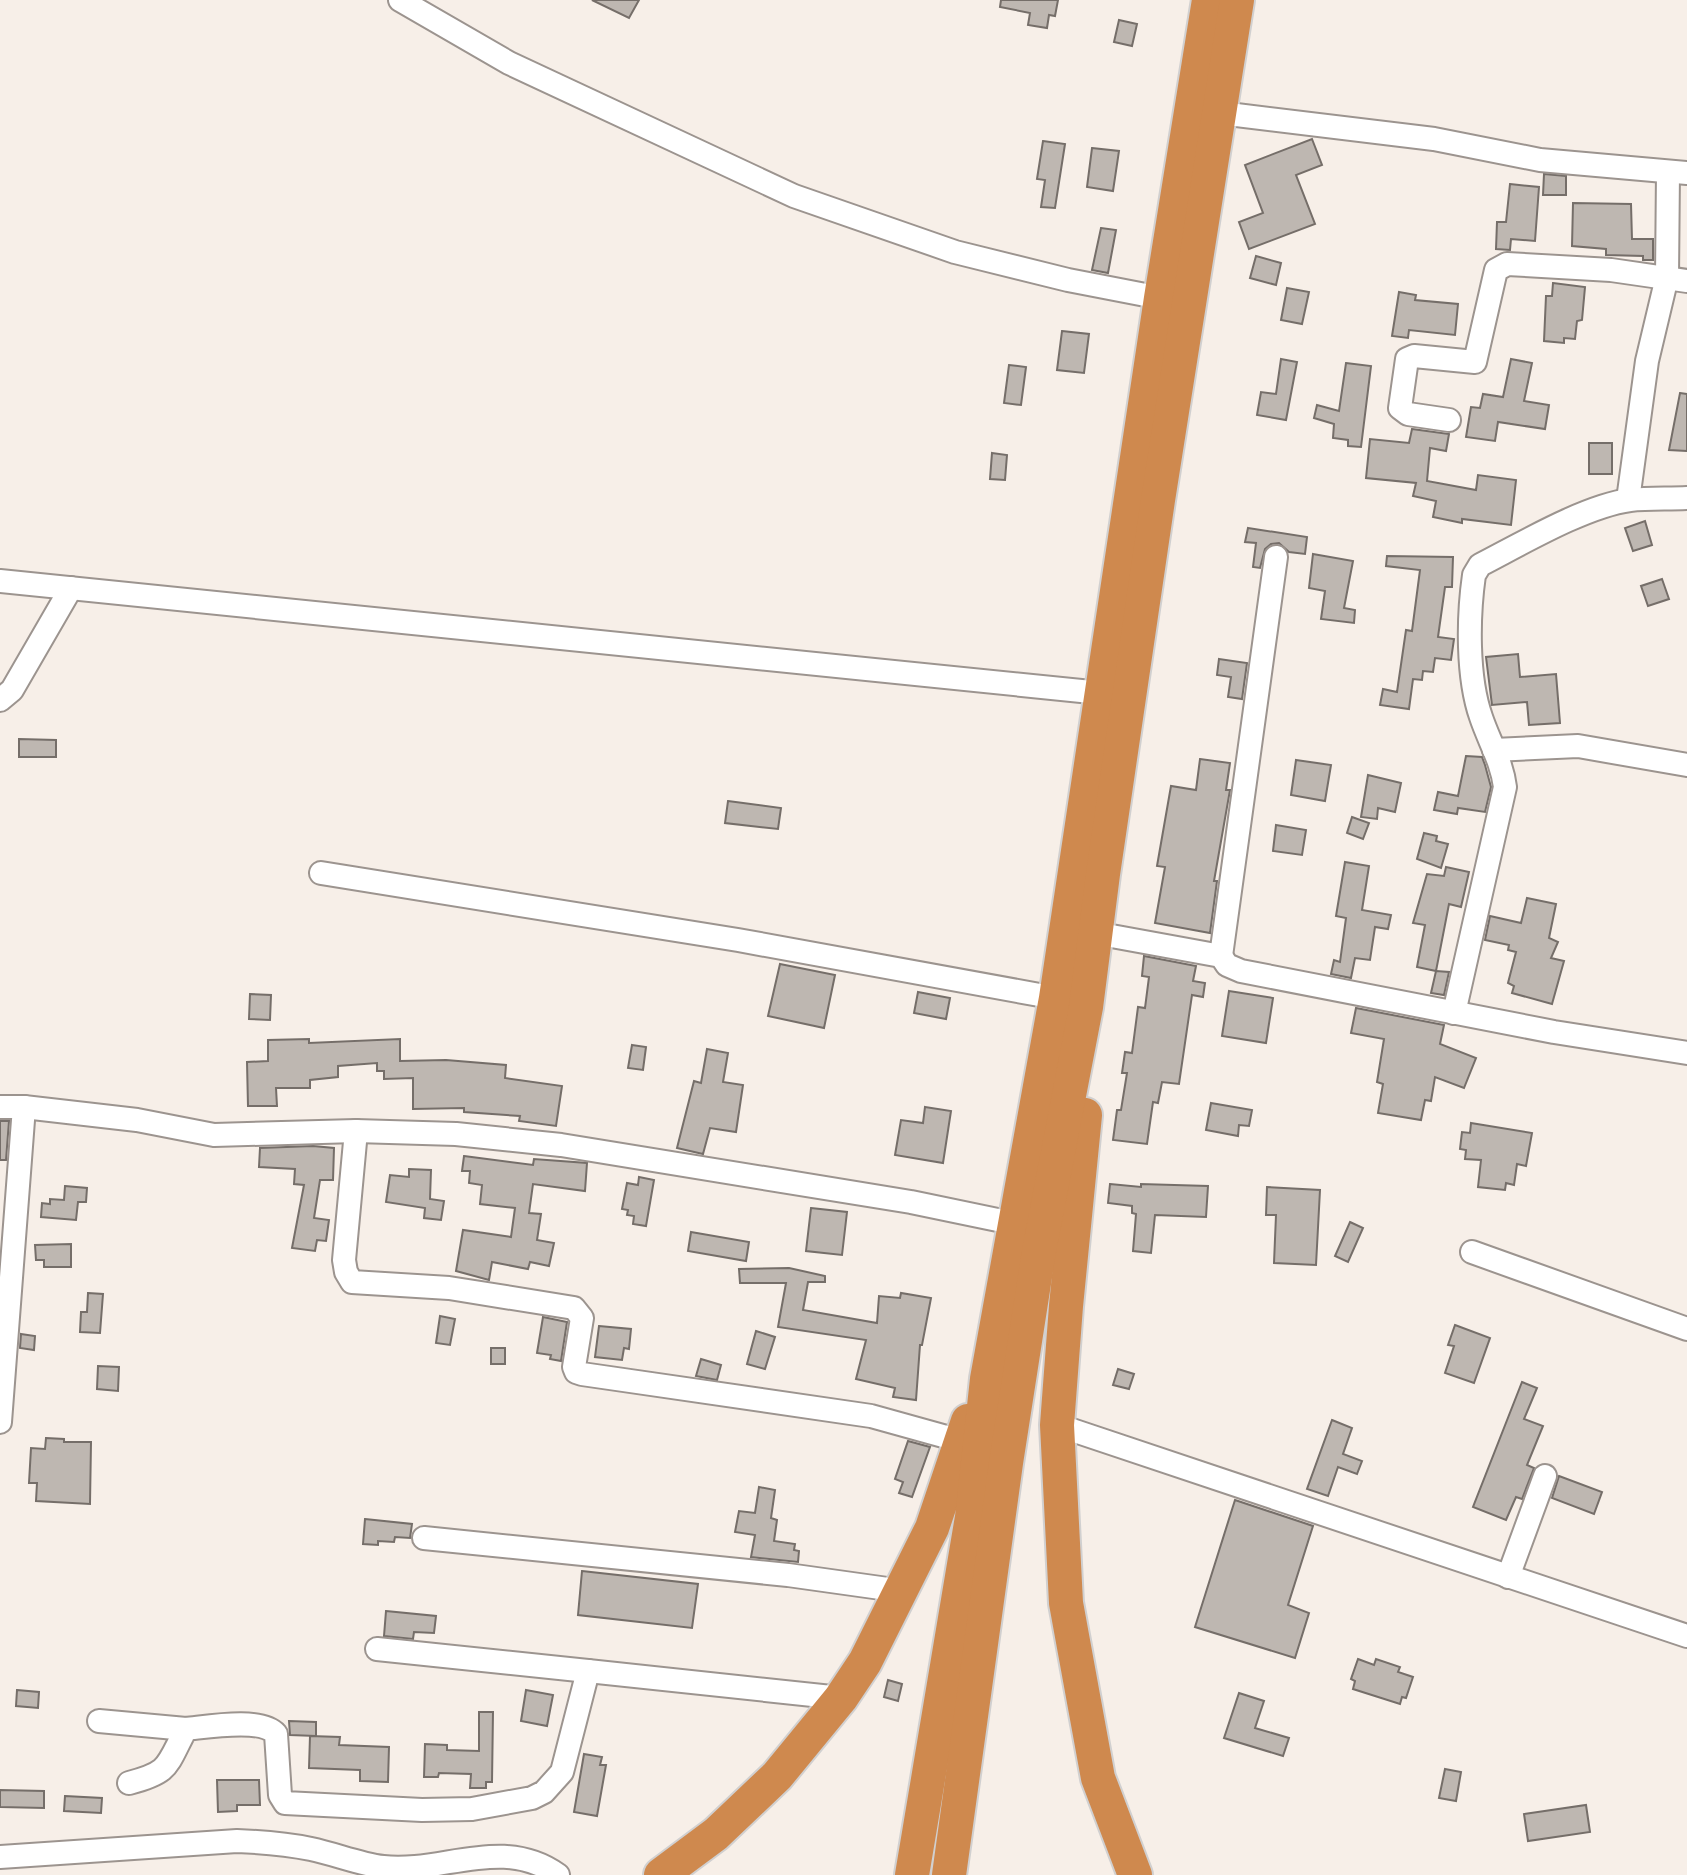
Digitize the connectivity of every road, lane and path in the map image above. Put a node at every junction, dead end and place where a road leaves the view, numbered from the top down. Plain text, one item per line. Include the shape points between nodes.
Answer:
1 (400, 0) edge
2 (1209, 0) edge
3 (1237, 0) edge
4 (1220, 113) junction
5 (1678, 173) edge
6 (1677, 279) edge
7 (1161, 298) junction
8 (1449, 420) dead end
9 (1687, 498) edge
10 (1628, 500) junction
11 (1276, 557) dead end
12 (0, 581) edge
13 (71, 588) junction
14 (1101, 693) junction
15 (0, 700) edge
16 (1494, 750) junction
17 (1687, 765) edge
18 (321, 873) dead end
19 (1095, 933) junction
20 (1221, 956) junction
21 (1071, 1003) junction
22 (1454, 1013) junction
23 (1687, 1053) edge
24 (0, 1107) edge
25 (24, 1107) junction
26 (356, 1131) junction
27 (1017, 1224) junction
28 (1472, 1252) dead end
29 (1687, 1329) edge
30 (987, 1379) junction
31 (0, 1422) edge
32 (1057, 1425) junction
33 (961, 1441) junction
34 (1545, 1476) dead end
35 (424, 1538) dead end
36 (1508, 1577) junction
37 (902, 1591) junction
38 (1687, 1636) edge
39 (377, 1649) dead end
40 (588, 1671) junction
41 (841, 1698) junction
42 (99, 1721) dead end
43 (186, 1729) junction
44 (129, 1783) dead end
45 (0, 1857) edge
46 (558, 1875) edge
47 (661, 1875) edge
48 (912, 1875) edge
49 (949, 1875) edge
50 (1135, 1875) edge

1 - 7 street via 509,63 794,196 955,252
2 - 7 highway
3 - 4 highway
4 - 5 street via 1434,139 1540,160
4 - 19 highway
5 - 6 street
6 - 8 street via 1532,265 1499,267 1475,362 1407,359 1400,408
6 - 10 street via 1647,361
7 - 14 highway
9 - 10 street
10 - 16 street via 1553,527 1480,565 1474,575 1471,659 1480,715
11 - 20 street
12 - 13 street
13 - 14 street
13 - 15 street via 12,690
14 - 21 highway
16 - 17 street via 1578,746
16 - 22 street via 1505,787
18 - 21 street via 738,940
19 - 20 street
19 - 21 highway
20 - 22 street via 1241,971
21 - 27 highway
21 - 32 highway via 1085,1116
21 - 49 highway
22 - 23 street
24 - 25 street
25 - 26 street via 214,1135
25 - 31 street
26 - 27 street via 561,1145
26 - 33 street via 344,1260 352,1282 449,1288 574,1308 582,1318 576,1372 871,1416
27 - 30 highway
28 - 29 street
30 - 33 highway
30 - 48 highway via 972,1517
32 - 36 street
32 - 50 highway via 1066,1603 1098,1778
33 - 37 highway via 932,1528
34 - 36 street
35 - 37 street
36 - 38 street
37 - 41 highway
39 - 40 street
40 - 41 street
40 - 43 street via 562,1772 552,1784 532,1798 472,1809 285,1803 271,1729
41 - 47 highway via 777,1776 716,1834
42 - 43 street
43 - 44 street via 165,1768
45 - 46 street via 269,1842 383,1867 505,1856

